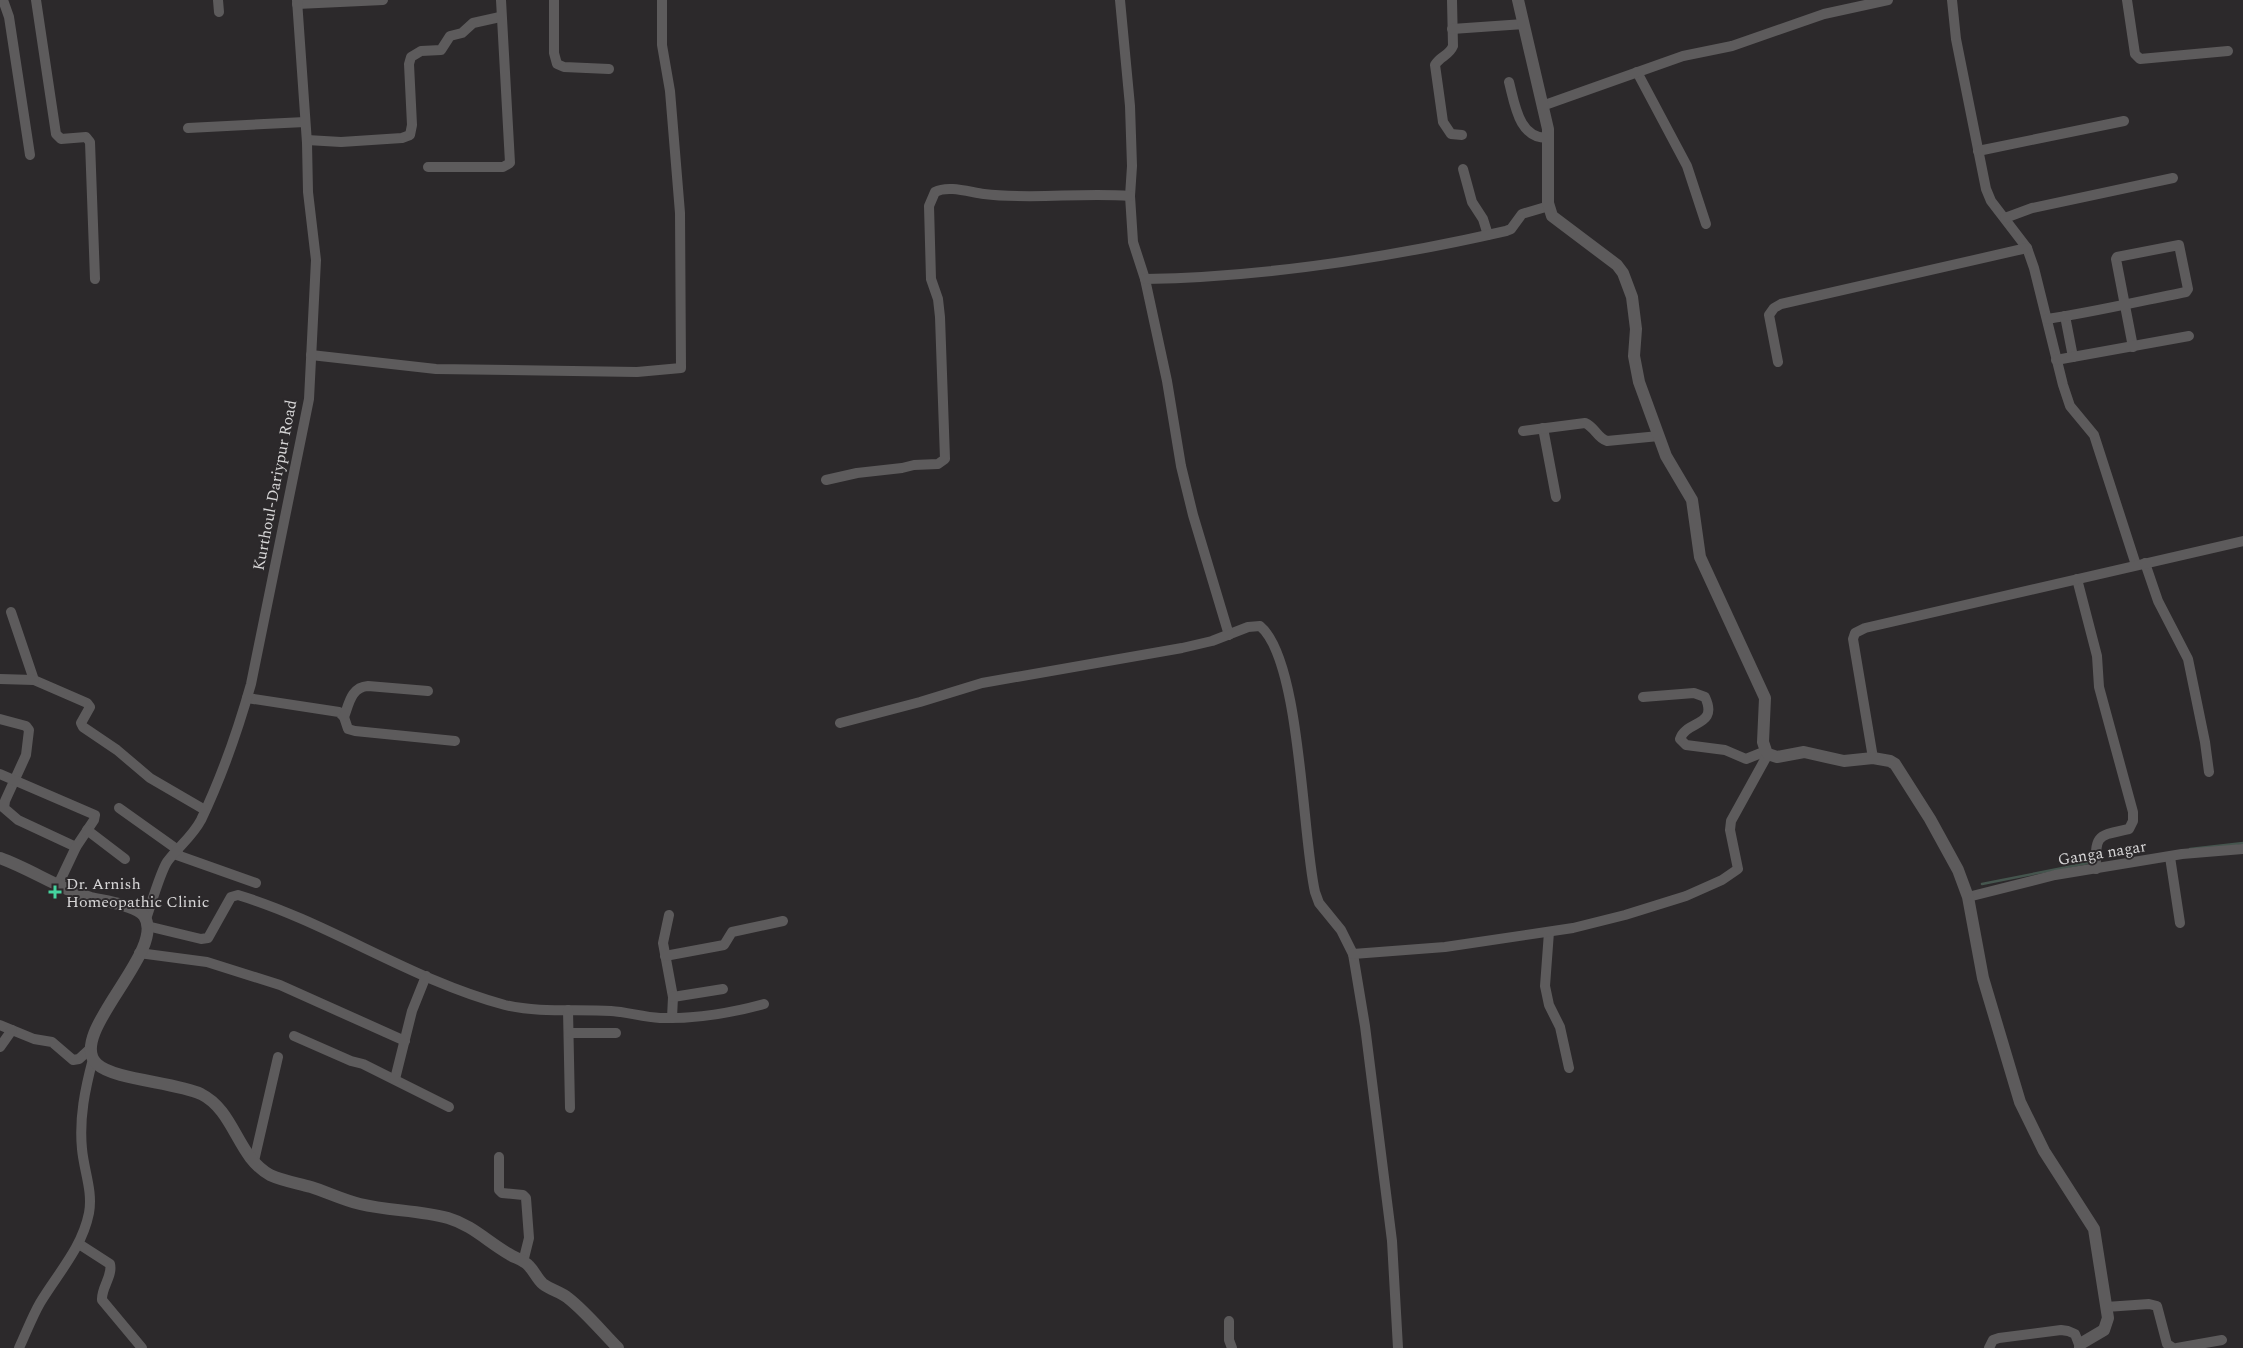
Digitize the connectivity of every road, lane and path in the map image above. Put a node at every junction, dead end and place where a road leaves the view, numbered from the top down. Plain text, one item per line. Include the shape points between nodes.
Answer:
1 (1, 0) edge
2 (36, 0) edge
3 (218, 0) edge
4 (383, 0) edge
5 (500, 0) edge
6 (554, 0) edge
7 (662, 0) edge
8 (1120, 0) edge
9 (1452, 0) edge
10 (1518, 0) edge
11 (1888, 0) edge
12 (1952, 0) edge
13 (2127, 0) edge
14 (297, 2) edge
15 (219, 12) dead end
16 (500, 17) junction
17 (1524, 24) junction
18 (1452, 29) junction
19 (2228, 51) dead end
20 (610, 69) dead end
21 (1637, 72) junction
22 (1509, 82) dead end
23 (1542, 106) junction
24 (2124, 120) dead end
25 (305, 122) junction
26 (188, 128) dead end
27 (1462, 135) dead end
28 (1548, 138) junction
29 (307, 140) junction
30 (1978, 151) junction
31 (30, 155) dead end
32 (428, 168) dead end
33 (1463, 170) dead end
34 (2173, 178) dead end
35 (1130, 196) junction
36 (1549, 206) junction
37 (2005, 218) junction
38 (1706, 224) dead end
39 (1488, 235) junction
40 (2027, 248) junction
41 (95, 279) dead end
42 (1145, 280) junction
43 (2125, 304) junction
44 (2065, 316) junction
45 (2047, 319) junction
46 (2188, 336) dead end
47 (2132, 347) junction
48 (311, 355) junction
49 (2073, 357) junction
50 (2056, 360) junction
51 (1778, 362) dead end
52 (1543, 428) junction
53 (1523, 431) dead end
54 (1659, 436) junction
55 (826, 480) dead end
56 (1556, 497) dead end
57 (2243, 541) edge
58 (2140, 564) junction
59 (2077, 579) junction
60 (11, 612) dead end
61 (1229, 635) junction
62 (0, 679) edge
63 (34, 680) junction
64 (3, 690) dead end
65 (428, 691) dead end
66 (1643, 697) dead end
67 (247, 698) junction
68 (344, 717) junction
69 (0, 719) edge
70 (840, 723) dead end
71 (456, 741) dead end
72 (1767, 753) junction
73 (1873, 758) junction
74 (2209, 772) dead end
75 (0, 774) edge
76 (14, 780) junction
77 (119, 808) dead end
78 (205, 810) junction
79 (87, 830) junction
80 (76, 847) junction
81 (2243, 849) edge
82 (176, 852) junction
83 (2170, 857) junction
84 (0, 858) edge
85 (126, 859) dead end
86 (2095, 865) junction
87 (240, 877) junction
88 (256, 882) dead end
89 (58, 885) junction
90 (236, 895) junction
91 (1968, 897) junction
92 (669, 915) dead end
93 (784, 921) dead end
94 (2180, 922) dead end
95 (146, 923) junction
96 (1549, 932) junction
97 (140, 953) junction
98 (1353, 954) junction
99 (665, 956) junction
100 (426, 976) junction
101 (723, 989) dead end
102 (672, 997) junction
103 (764, 1004) dead end
104 (568, 1010) junction
105 (672, 1018) junction
106 (0, 1025) edge
107 (12, 1030) junction
108 (569, 1033) junction
109 (616, 1033) dead end
110 (294, 1036) dead end
111 (405, 1041) junction
112 (0, 1047) edge
113 (92, 1053) junction
114 (278, 1057) dead end
115 (1569, 1068) dead end
116 (395, 1079) junction
117 (449, 1106) dead end
118 (570, 1108) dead end
119 (499, 1157) dead end
120 (254, 1161) junction
121 (78, 1244) junction
122 (523, 1262) junction
123 (2106, 1307) junction
124 (1229, 1321) dead end
125 (2222, 1340) dead end
126 (19, 1348) edge
127 (142, 1348) edge
128 (618, 1348) edge
129 (1232, 1348) edge
130 (1398, 1348) edge
131 (1989, 1348) edge
132 (2080, 1348) edge
133 (2175, 1348) edge

1 - 31 street via 9,18
2 - 41 street via 56,134 61,138 86,137 90,142
3 - 15 street
4 - 14 street
5 - 16 street
6 - 20 street via 557,64
7 - 48 street via 662,45 670,91 680,214 681,368 636,372 436,369
8 - 35 street via 1130,106
9 - 18 street
10 - 17 street
11 - 21 street via 1824,14 1732,46 1683,56
12 - 30 street via 1956,39
13 - 19 street via 2135,54 2140,59
14 - 25 street, Kurthoul-Dariypur Road
16 - 29 street via 473,23 462,33 448,37 441,50 421,51 411,56 410,135 341,142
16 - 32 street via 509,164 503,167
17 - 18 street
17 - 23 street
18 - 27 street via 1451,53 1435,65 1445,126 1451,134
21 - 23 street
21 - 38 street via 1687,166
22 - 28 street via 1527,131 1534,137
23 - 28 street
24 - 30 street
25 - 26 street
25 - 29 street, Kurthoul-Dariypur Road
28 - 36 street
29 - 48 street, Kurthoul-Dariypur Road via 308,192 316,260
30 - 37 street via 1986,189
33 - 39 street via 1472,202
34 - 37 street via 2032,208
35 - 42 street via 1133,242
35 - 55 street via 991,195 948,189 934,192 929,206 931,279 940,317 945,459 938,464
36 - 39 street via 1522,214 1511,229
36 - 54 street via 1552,216 1623,273 1632,297 1636,329 1634,356 1639,382
37 - 40 street
39 - 42 street via 1317,267
40 - 45 street
40 - 51 street via 1781,304 1769,315
42 - 61 street via 1168,381 1181,466
43 - 43 street via 2186,292 2179,245 2117,257
43 - 44 street
43 - 47 street
44 - 45 street
44 - 49 street
45 - 50 street
46 - 47 street
47 - 49 street
48 - 67 street, Kurthoul-Dariypur Road via 306,419
49 - 50 street
50 - 58 street via 2070,406 2094,435
52 - 53 street
52 - 54 street via 1585,423 1603,440 1612,442
52 - 56 street
54 - 72 street via 1666,456 1692,500 1700,557 1765,698 1763,742
57 - 58 street
58 - 59 street
58 - 74 street via 2188,659
59 - 73 street via 1864,628 1855,633 1853,639
59 - 86 street via 2097,656 2099,687 2133,812 2130,829 2098,840
60 - 63 street
61 - 70 street via 1141,656 982,683
61 - 98 street via 1260,626 1272,641 1292,708 1315,892 1319,903 1346,937
62 - 63 street
62 - 64 street
63 - 78 street via 87,703 90,707 81,723 83,727 150,778
65 - 68 street via 360,688 354,693
66 - 72 street via 1694,693 1705,697 1708,715 1682,735 1680,739 1686,746 1725,750 1746,759
67 - 68 street via 334,711
67 - 78 street, Kurthoul-Dariypur Road via 231,748
68 - 71 street via 351,730
69 - 76 street via 26,726 29,730 26,755
72 - 73 street via 1777,756 1804,752 1844,761
72 - 96 street via 1731,821 1738,864 1738,869 1732,874 1672,901 1612,919
73 - 91 street via 1895,764 1958,870
75 - 76 street
76 - 79 street via 93,812 96,818
76 - 80 street via 4,804 6,810 18,820
77 - 82 street
78 - 82 street, Kurthoul-Dariypur Road via 195,831
79 - 80 street
79 - 85 street
80 - 89 street
81 - 83 street, Ganga nagar
82 - 87 street
82 - 95 street, Kurthoul-Dariypur Road via 163,871
83 - 86 street, Ganga nagar
83 - 94 street
84 - 89 street
86 - 91 street, Ganga nagar
87 - 88 street
87 - 90 street
89 - 95 street via 80,895 136,910
90 - 95 street via 231,897 208,938 201,939
90 - 100 street via 292,915
91 - 123 street via 1983,978 2020,1102 2044,1151 2094,1229
92 - 99 street via 663,938
93 - 99 street via 734,931 724,945
95 - 97 street, Kurthoul-Dariypur Road
96 - 98 street via 1445,947
96 - 115 street via 1545,986 1560,1027
97 - 111 street via 207,962 280,985
97 - 113 street, Kurthoul-Dariypur Road via 99,1020
98 - 130 street via 1392,1241
99 - 102 street
100 - 104 street via 505,1005
100 - 111 street via 412,1011
101 - 102 street
102 - 105 street
103 - 105 street via 732,1013
104 - 105 street
104 - 108 street
106 - 107 street
107 - 112 street
107 - 113 street via 56,1044 75,1060
108 - 109 street
108 - 118 street
110 - 116 street
111 - 116 street
113 - 120 street via 97,1065 114,1073 179,1086 211,1100 226,1115
113 - 121 street via 81,1129 90,1202
114 - 120 street
116 - 117 street
119 - 122 street via 499,1190 526,1198 529,1238
120 - 122 street via 276,1178 344,1200 457,1221
121 - 126 street via 39,1305
121 - 127 street via 110,1264 102,1300
122 - 128 street via 545,1286 567,1297
123 - 132 street via 2107,1325 2100,1333 2082,1342
123 - 133 street via 2157,1306 2167,1344
124 - 129 street
125 - 133 street
131 - 132 street via 1993,1340 1999,1338 2061,1330 2075,1334

